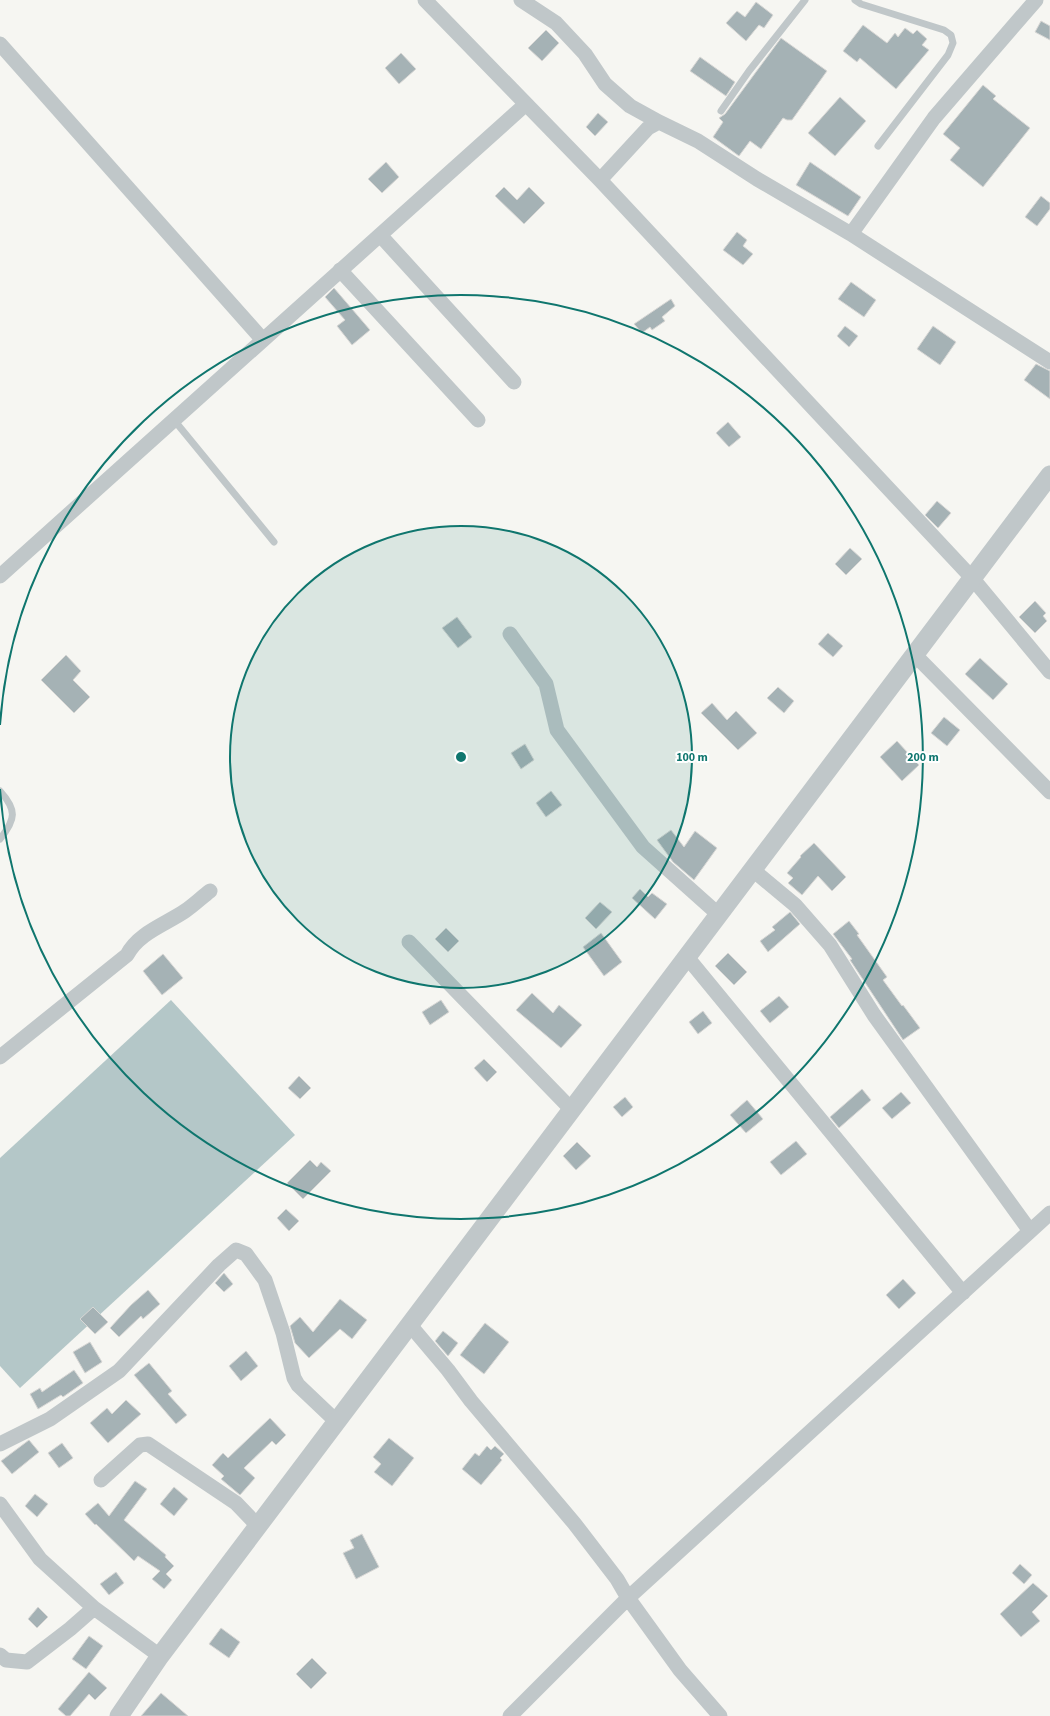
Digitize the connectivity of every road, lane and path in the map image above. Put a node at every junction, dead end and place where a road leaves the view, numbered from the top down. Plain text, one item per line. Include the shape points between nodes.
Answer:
1 (425, 0) edge
2 (521, 0) edge
3 (804, 0) edge
4 (1036, 0) edge
5 (860, 1) edge
6 (0, 44) edge
7 (526, 104) junction
8 (722, 111) dead end
9 (659, 122) junction
10 (878, 146) dead end
11 (600, 180) junction
12 (851, 234) junction
13 (380, 235) junction
14 (340, 270) junction
15 (263, 340) junction
16 (1050, 362) edge
17 (514, 382) dead end
18 (174, 420) junction
19 (478, 420) dead end
20 (1050, 475) edge
21 (274, 542) dead end
22 (0, 575) edge
23 (973, 579) junction
24 (510, 634) dead end
25 (915, 655) junction
26 (1050, 672) edge
27 (0, 791) edge
28 (1050, 792) edge
29 (0, 839) edge
30 (753, 870) junction
31 (210, 891) dead end
32 (718, 914) junction
33 (409, 942) dead end
34 (688, 957) junction
35 (0, 1057) edge
36 (572, 1110) junction
37 (1050, 1213) edge
38 (1023, 1222) junction
39 (957, 1285) junction
40 (410, 1326) junction
41 (337, 1422) junction
42 (0, 1444) edge
43 (101, 1480) dead end
44 (0, 1504) edge
45 (258, 1526) junction
46 (623, 1589) junction
47 (94, 1608) junction
48 (0, 1654) edge
49 (160, 1656) junction
50 (119, 1716) edge
51 (510, 1716) edge
52 (720, 1716) edge

1 - 7 street
2 - 9 street via 556,23 585,54 605,84 630,106
3 - 8 lane via 749,71
4 - 12 street via 934,118
5 - 10 lane via 944,30 951,35 953,43 948,55
6 - 15 street
7 - 11 street
7 - 13 street
9 - 11 street via 648,128
9 - 12 street via 698,141
11 - 23 street
12 - 16 street
13 - 14 street
13 - 17 street
14 - 15 street
14 - 19 street
15 - 18 street
18 - 21 lane
18 - 22 street
20 - 23 street
23 - 25 street
23 - 26 street
24 - 32 street via 546,684 558,730 643,847
25 - 28 street
25 - 30 street
27 - 29 lane via 10,802 14,814 11,824
30 - 32 street
30 - 38 street via 795,905 830,946 874,1015
31 - 35 street via 186,910 142,937 131,946 127,956
32 - 34 street
33 - 36 street
34 - 36 street
34 - 39 street
36 - 40 street
37 - 38 street
38 - 39 street
39 - 46 street
40 - 41 street
40 - 46 street via 574,1523
41 - 42 street via 298,1385 265,1280 252,1260 236,1250 119,1371 50,1419
41 - 45 street
43 - 45 street via 140,1445 148,1444 236,1503
44 - 47 street via 40,1559
45 - 49 street
46 - 51 street
46 - 52 street via 680,1670
47 - 48 street via 27,1662 6,1660
47 - 49 street
49 - 50 street

